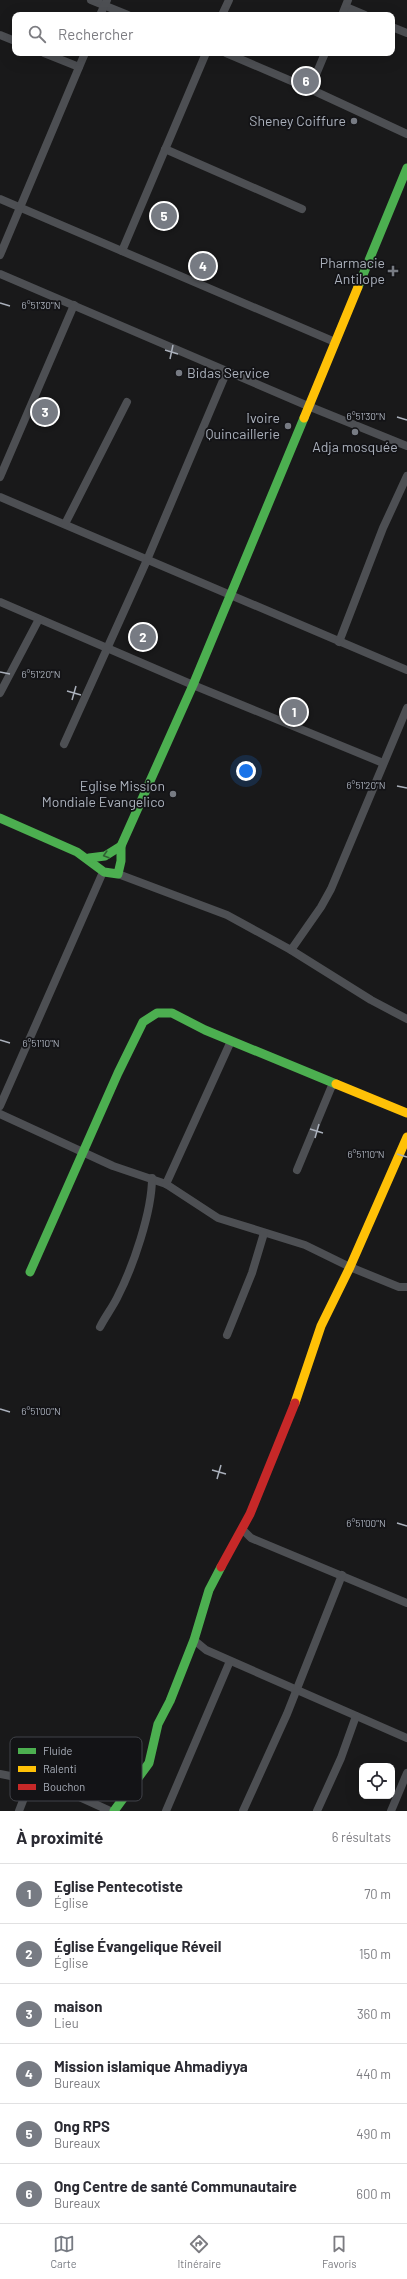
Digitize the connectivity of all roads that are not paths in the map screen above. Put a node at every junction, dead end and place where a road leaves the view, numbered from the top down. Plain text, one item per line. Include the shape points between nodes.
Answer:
1 (91, 0) edge
2 (229, 0) edge
3 (106, 3) edge
4 (347, 3) edge
5 (102, 12) edge
6 (122, 12) edge
7 (223, 12) edge
8 (360, 12) edge
9 (395, 28) edge
10 (407, 33) edge
11 (0, 35) edge
12 (12, 40) edge
13 (52, 56) edge
14 (84, 56) edge
15 (205, 56) edge
16 (233, 56) edge
17 (324, 56) edge
18 (79, 67) junction
19 (310, 89) junction
20 (407, 134) edge
21 (165, 149) junction
22 (407, 168) edge
23 (0, 199) edge
24 (20, 208) junction
25 (302, 209) dead end
26 (122, 251) junction
27 (0, 255) edge
28 (0, 274) edge
29 (74, 305) junction
30 (335, 342) junction
31 (227, 371) junction
32 (127, 402) dead end
33 (308, 406) junction
34 (407, 446) edge
35 (407, 476) edge
36 (0, 477) edge
37 (0, 497) edge
38 (65, 524) junction
39 (147, 560) junction
40 (230, 596) junction
41 (0, 602) edge
42 (39, 619) junction
43 (339, 642) junction
44 (108, 649) junction
45 (407, 670) edge
46 (193, 685) junction
47 (0, 693) edge
48 (407, 708) edge
49 (64, 744) dead end
50 (383, 763) junction
51 (0, 818) edge
52 (120, 846) junction
53 (89, 858) junction
54 (103, 872) junction
55 (118, 874) junction
56 (291, 950) junction
57 (407, 1020) edge
58 (231, 1041) junction
59 (333, 1082) junction
60 (0, 1106) edge
61 (407, 1113) edge
62 (0, 1114) edge
63 (407, 1137) edge
64 (84, 1152) junction
65 (297, 1170) dead end
66 (152, 1178) junction
67 (166, 1184) junction
68 (264, 1233) junction
69 (350, 1267) junction
70 (30, 1272) dead end
71 (407, 1287) edge
72 (100, 1327) dead end
73 (227, 1335) dead end
74 (242, 1529) junction
75 (342, 1575) junction
76 (407, 1603) edge
77 (194, 1640) junction
78 (230, 1661) junction
79 (295, 1690) junction
80 (356, 1716) junction
81 (407, 1738) edge
82 (142, 1773) edge
83 (407, 1773) edge
84 (0, 1774) edge
85 (10, 1776) edge
86 (23, 1801) edge
87 (88, 1801) edge
88 (121, 1801) edge
89 (19, 1811) edge
90 (110, 1811) edge
91 (114, 1811) edge
92 (166, 1811) edge
93 (243, 1811) edge
94 (317, 1811) edge
95 (391, 1811) edge

1 - 3 street
2 - 7 street
3 - 5 street
3 - 6 street
4 - 8 street
9 - 10 street
11 - 12 street
13 - 18 street
14 - 18 street
15 - 21 street
16 - 19 street
17 - 19 street
18 - 24 street
19 - 20 street
21 - 25 street
21 - 26 street
22 - 30 street
23 - 24 street
24 - 26 street
24 - 27 street
26 - 30 street
28 - 29 street
29 - 31 street
29 - 36 street
30 - 33 street
31 - 33 street
31 - 39 street
32 - 38 street
33 - 34 street
33 - 40 street
35 - 43 street via 383,528
37 - 38 street
38 - 39 street
39 - 40 street
39 - 44 street
40 - 43 street
40 - 46 street
41 - 42 street
42 - 44 street
42 - 47 street
43 - 45 street
44 - 46 street
44 - 49 street
46 - 50 street
46 - 52 street
48 - 50 street
50 - 56 street via 331,889
51 - 53 street
52 -> 53 street via 113,853
52 - 55 street via 121,861
53 - 54 street
54 - 55 street
54 - 60 street
55 - 56 street via 227,915
56 - 57 street
58 - 59 street
58 - 64 street via 172,1013 164,1012 149,1017 143,1022 115,1080
58 - 67 street
59 - 61 street
59 - 65 street
62 - 64 street
63 - 69 street
64 - 66 street via 113,1166
64 - 70 street
66 - 67 street
66 - 72 street via 149,1207 135,1254 117,1298
67 - 68 street via 218,1218
68 - 69 street via 305,1245
68 - 73 street via 252,1273
69 - 71 street via 400,1287
69 - 74 street via 321,1326 303,1384
74 - 75 street via 251,1538
74 - 77 street via 209,1590
75 - 76 street
75 - 79 street via 326,1620
77 - 78 street via 206,1650
77 - 82 street via 158,1724 149,1763
78 - 79 street
78 - 92 street
79 - 80 street
79 - 93 street via 287,1714
80 - 81 street
80 - 94 street via 341,1758
83 - 95 street
84 - 85 street
86 - 89 street
87 - 90 street
88 - 91 street

